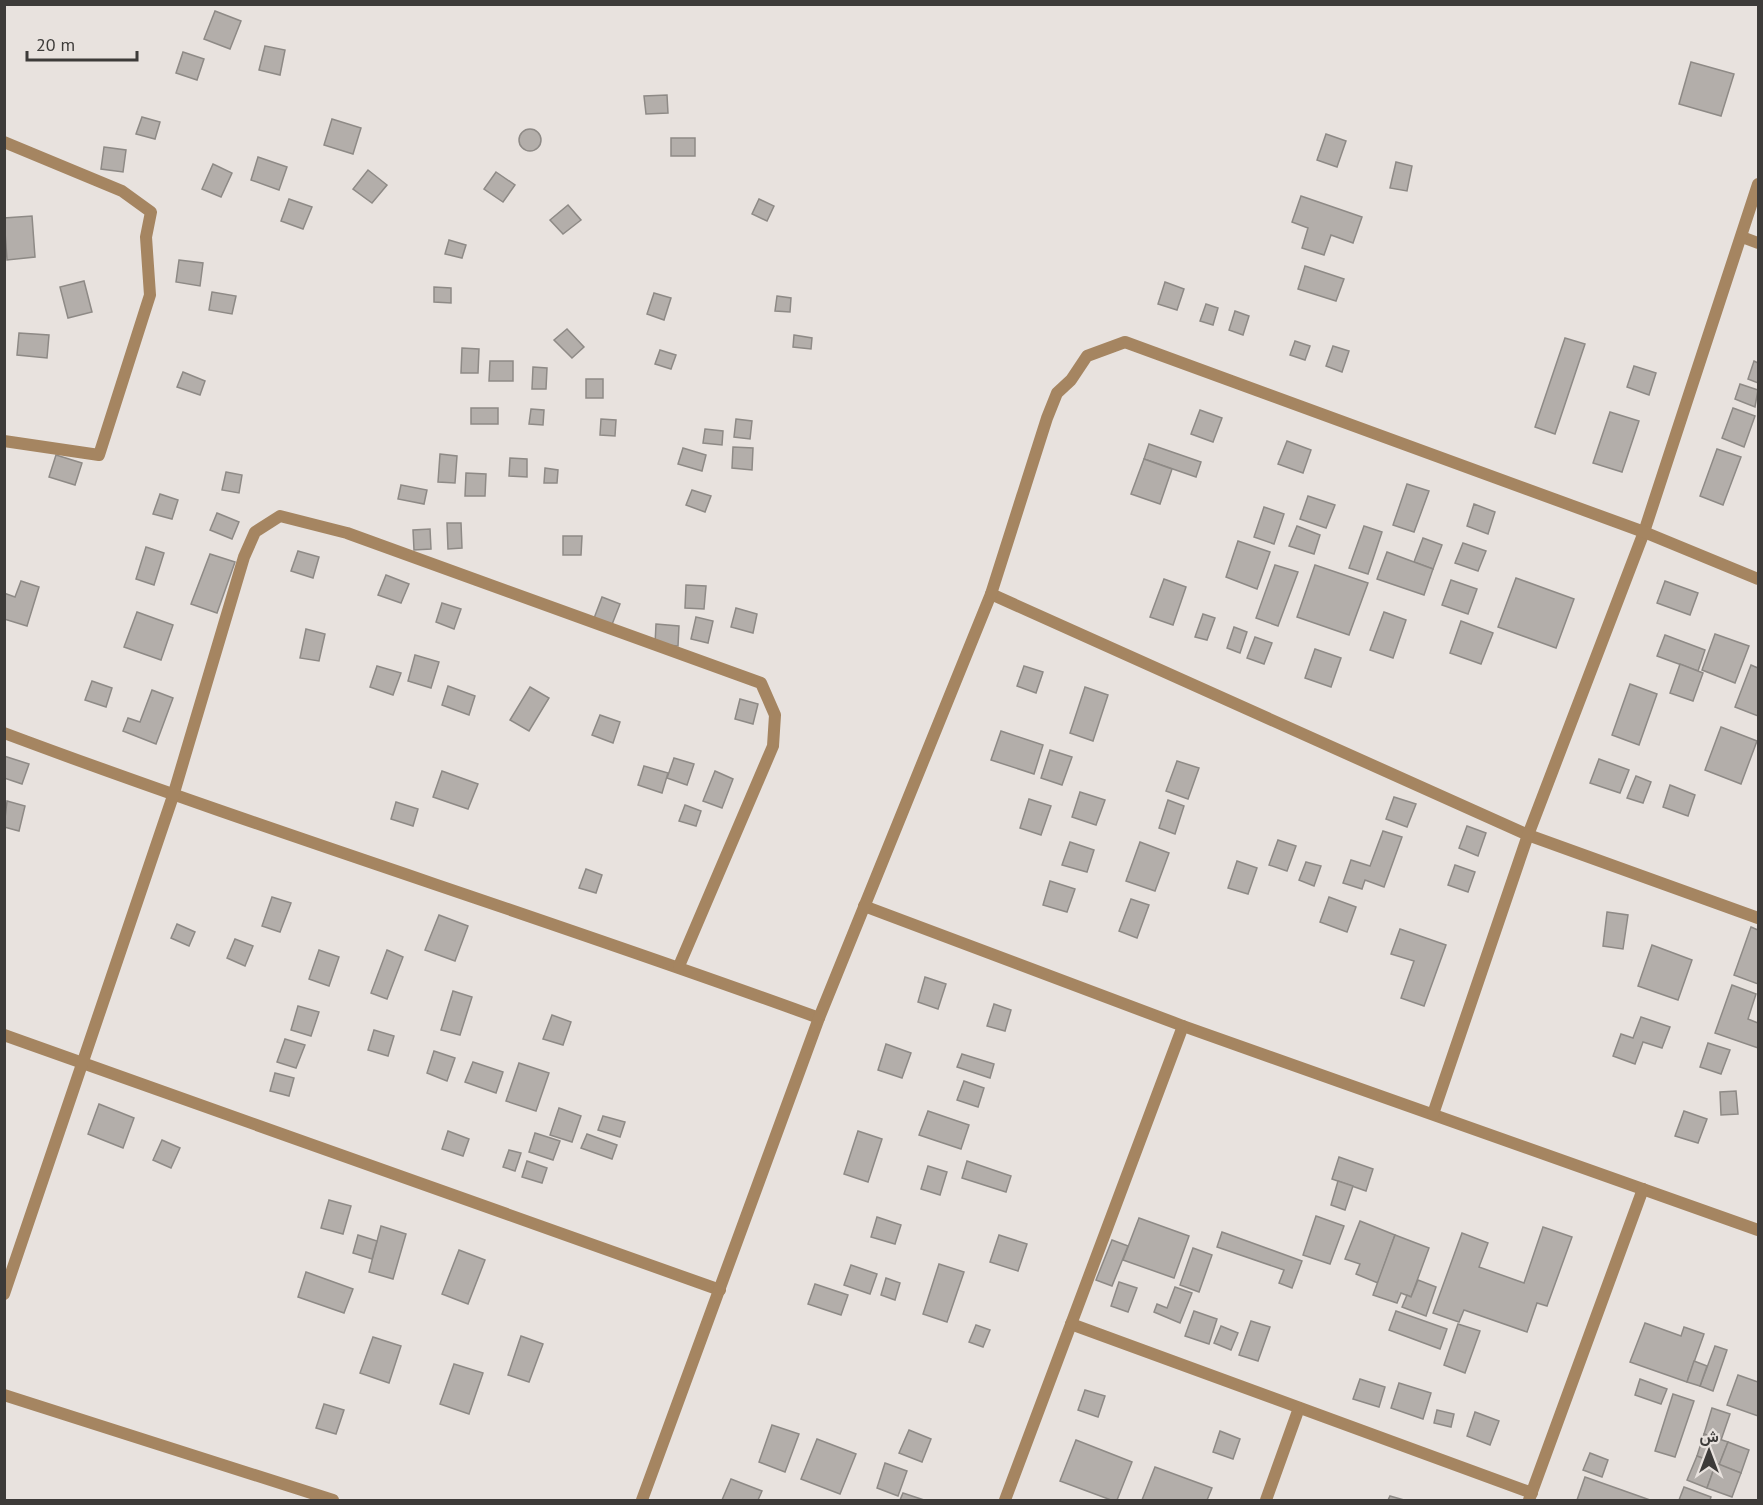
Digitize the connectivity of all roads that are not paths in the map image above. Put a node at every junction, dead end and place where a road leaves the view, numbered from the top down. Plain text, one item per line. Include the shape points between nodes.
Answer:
1 (4, 142) edge
2 (1758, 184) edge
3 (1742, 237) junction
4 (1758, 243) edge
5 (4, 441) edge
6 (1644, 532) junction
7 (1758, 579) edge
8 (991, 594) junction
9 (4, 733) edge
10 (173, 796) junction
11 (1528, 835) junction
12 (864, 906) junction
13 (1758, 918) edge
14 (679, 966) junction
15 (819, 1018) junction
16 (1183, 1026) junction
17 (4, 1035) edge
18 (82, 1062) junction
19 (1433, 1114) junction
20 (1643, 1189) junction
21 (1758, 1230) edge
22 (720, 1290) junction
23 (4, 1294) edge
24 (1071, 1324) junction
25 (4, 1395) edge
26 (1299, 1408) junction
27 (1530, 1497) edge
28 (333, 1500) edge
29 (642, 1500) edge
30 (1005, 1500) edge
31 (1266, 1500) edge

1 - 5 street via 122,191 151,213 146,237 150,295 99,455
2 - 3 street
3 - 4 street
3 - 6 street
6 - 7 street
6 - 8 street via 1125,342 1086,356 1057,393
6 - 11 street
8 - 11 street
8 - 12 street
9 - 10 street
10 - 14 street
10 - 14 street via 244,557 255,532 280,516 347,533 761,683 775,715 773,746
10 - 18 street
11 - 13 street
11 - 19 street
12 - 15 street
12 - 16 street
14 - 15 street
15 - 22 street
16 - 19 street
16 - 24 street
17 - 18 street
18 - 22 street
18 - 23 street
19 - 20 street
20 - 21 street
20 - 27 street
22 - 29 street
24 - 26 street
24 - 30 street
25 - 28 street
26 - 27 street
26 - 31 street

